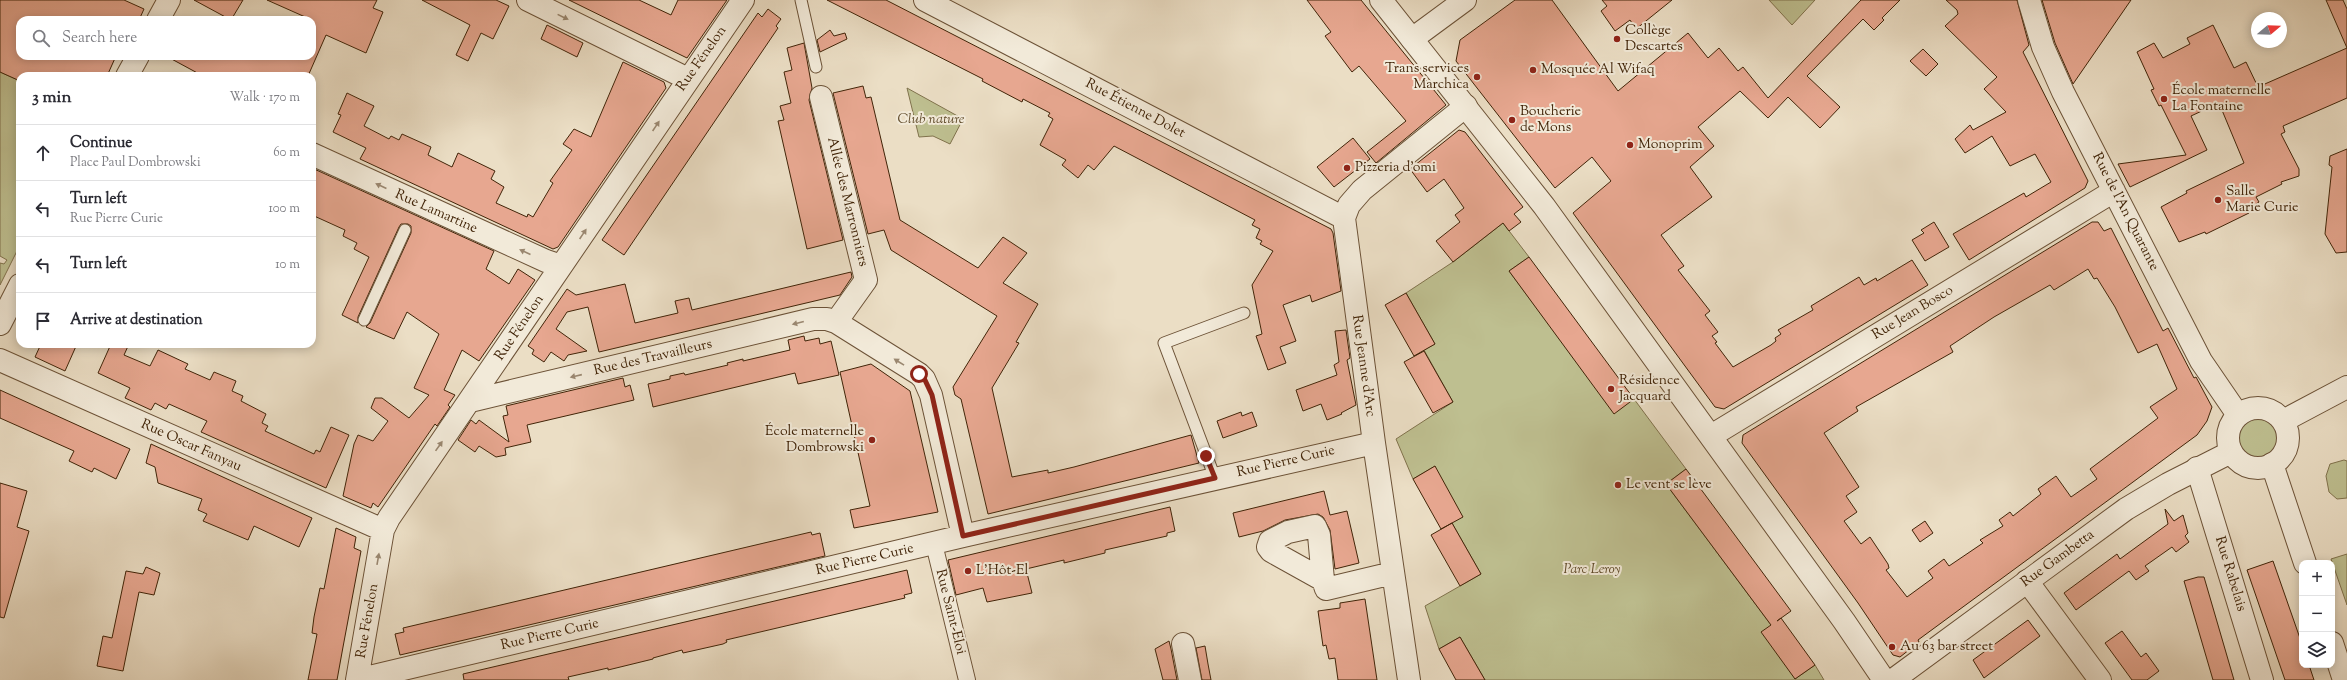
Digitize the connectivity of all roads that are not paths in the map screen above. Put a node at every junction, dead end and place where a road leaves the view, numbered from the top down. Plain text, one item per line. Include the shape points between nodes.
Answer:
1 (169, 0) edge
2 (528, 0) edge
3 (743, 0) edge
4 (801, 0) edge
5 (925, 0) edge
6 (1380, 0) edge
7 (1465, 0) edge
8 (2029, 0) edge
9 (160, 16) edge
10 (1412, 40) junction
11 (816, 67) dead end
12 (688, 79) junction
13 (821, 96) dead end
14 (1466, 106) junction
15 (316, 156) edge
16 (2114, 191) junction
17 (1344, 218) junction
18 (405, 230) dead end
19 (561, 266) junction
20 (16, 291) edge
21 (3, 312) edge
22 (1244, 313) dead end
23 (364, 320) dead end
24 (836, 322) junction
25 (0, 360) edge
26 (2347, 387) edge
27 (470, 401) junction
28 (2238, 415) junction
29 (2283, 421) junction
30 (1711, 436) junction
31 (1374, 443) junction
32 (2231, 452) junction
33 (2272, 464) junction
34 (2198, 468) junction
35 (1215, 478) junction
36 (384, 530) junction
37 (963, 536) junction
38 (934, 544) junction
39 (2304, 560) edge
40 (1393, 573) junction
41 (1323, 580) dead end
42 (2027, 582) junction
43 (1183, 644) dead end
44 (2335, 651) edge
45 (2345, 679) edge
46 (357, 680) edge
47 (967, 680) edge
48 (1190, 680) edge
49 (1409, 680) edge
50 (1884, 680) edge
51 (1893, 680) edge
52 (2100, 680) edge
53 (2262, 680) edge

1 - 9 street
2 -> 12 street
3 - 12 street, Rue Fénelon
4 - 11 lane
5 - 17 street, Rue Étienne Dolet
6 - 10 street
7 - 10 street
8 - 16 street, Rue de l'An Quarante via 2049,61
10 - 14 street
19 -> 12 street, Rue Fénelon
13 - 24 street, Allée des Marronniers via 866,280
14 - 17 street via 1362,190 1349,205
14 - 30 street via 1544,206
19 -> 15 street, Rue Lamartine via 415,208
16 - 28 street, Rue de l'An Quarante via 2201,361
16 - 30 street, Rue Jean Bosco
17 - 31 street, Rue Jeanne d'Arc
18 - 23 lane
19 - 27 street, Rue Fénelon
20 - 21 street
22 - 35 lane via 1164,343
24 -> 27 street, Rue des Travailleurs via 813,319
37 -> 24 street via 932,395 924,378
25 - 36 street, Rue Oscar Fanyau
26 - 29 street
36 -> 27 street, Rue Fénelon via 389,518
28 - 29 street via 2252,408 2262,408 2276,414
28 - 32 street via 2229,432
29 - 33 street via 2288,435 2287,445 2283,454
30 - 50 street
31 - 35 street, Rue Pierre Curie
31 - 40 street, Rue Jeanne d'Arc
32 - 33 street via 2249,466 2263,467
32 - 34 street, Rue Gambetta
33 - 39 street
34 - 42 street, Rue Gambetta via 2139,500
34 - 53 street, Rue Rabelais
35 - 37 street, Rue Pierre Curie
46 -> 36 street, Rue Fénelon
37 - 38 street, Rue Pierre Curie
38 - 46 street, Rue Pierre Curie
38 - 47 street, Rue Saint-Eloi
40 - 41 street via 1326,589
40 - 49 street, Rue Jeanne d'Arc
42 - 51 street, Rue Gambetta
42 - 52 street
43 - 48 street
44 - 45 street

